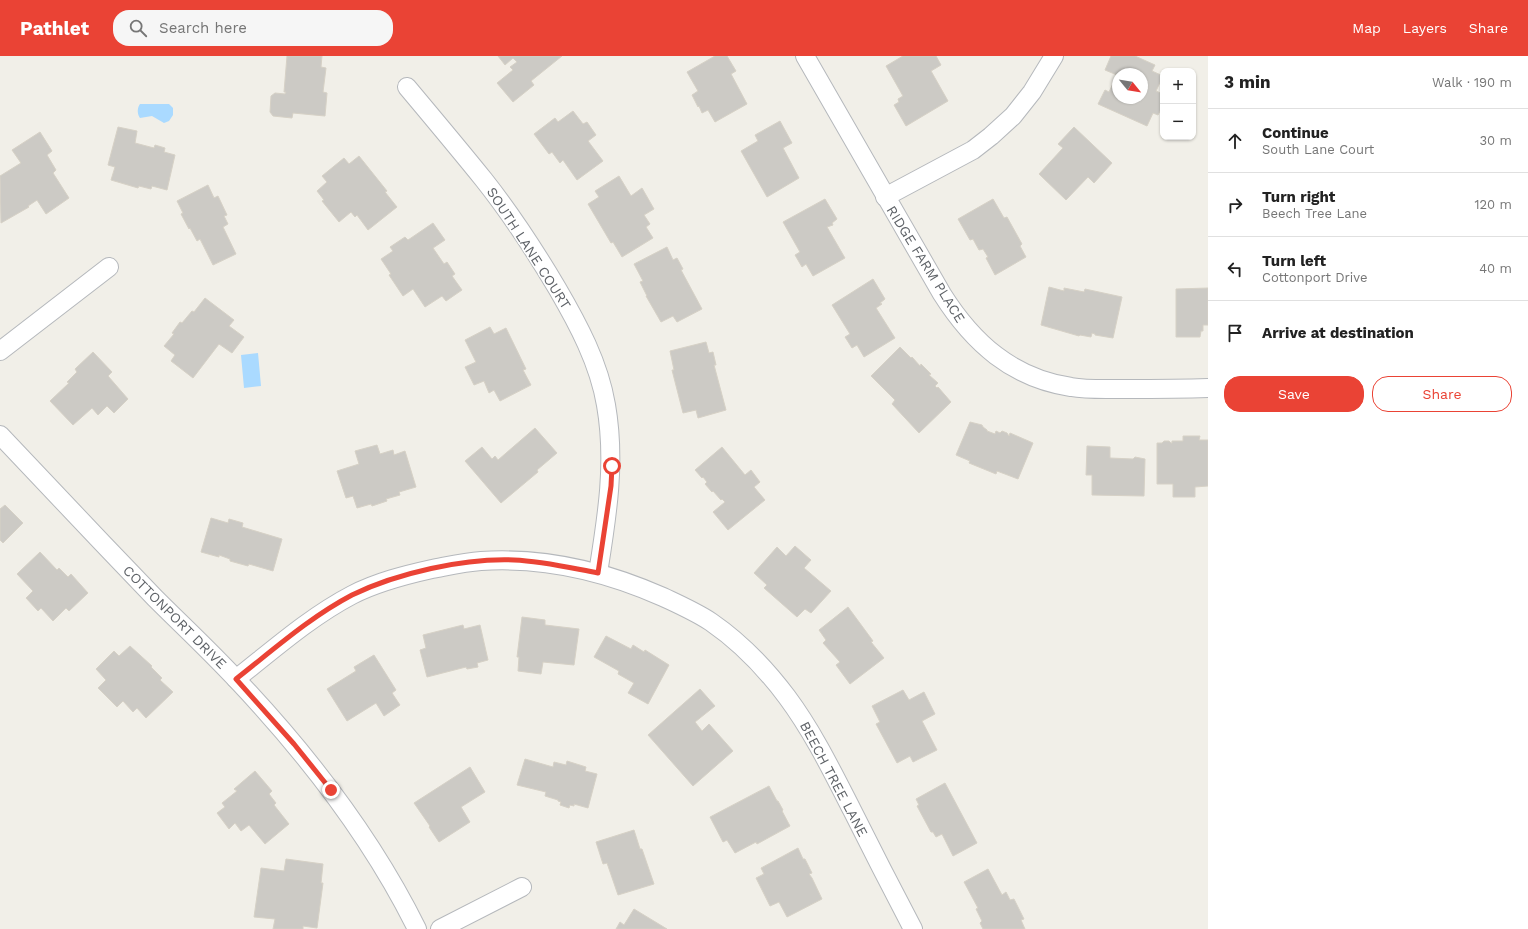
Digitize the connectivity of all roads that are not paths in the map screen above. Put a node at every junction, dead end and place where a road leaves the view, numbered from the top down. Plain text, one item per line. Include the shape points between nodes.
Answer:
1 (805, 56) edge
2 (1054, 56) edge
3 (407, 87) dead end
4 (885, 197) junction
5 (109, 267) dead end
6 (0, 351) edge
7 (1208, 388) edge
8 (0, 435) edge
9 (598, 573) junction
10 (236, 679) junction
11 (522, 887) dead end
12 (417, 929) edge
13 (440, 929) edge
14 (913, 929) edge

1 - 4 street, RIDGE FARM PLACE
2 - 4 street via 1032,92 1013,116 991,136 973,150
3 - 9 street, SOUTH LANE COURT via 485,181 520,231 566,303 595,365 606,404 611,460 611,486
4 - 7 street, RIDGE FARM PLACE via 956,315 980,342 1009,366 1071,388
5 - 6 street
8 - 10 street, COTTONPORT DRIVE
9 - 10 street, BEECH TREE LANE via 514,560 479,561 400,576 351,595 309,622
9 - 14 street, BEECH TREE LANE via 626,582 699,614 720,628 768,674 791,703 824,754
10 - 12 street, COTTONPORT DRIVE via 331,790 395,886
11 - 13 street

